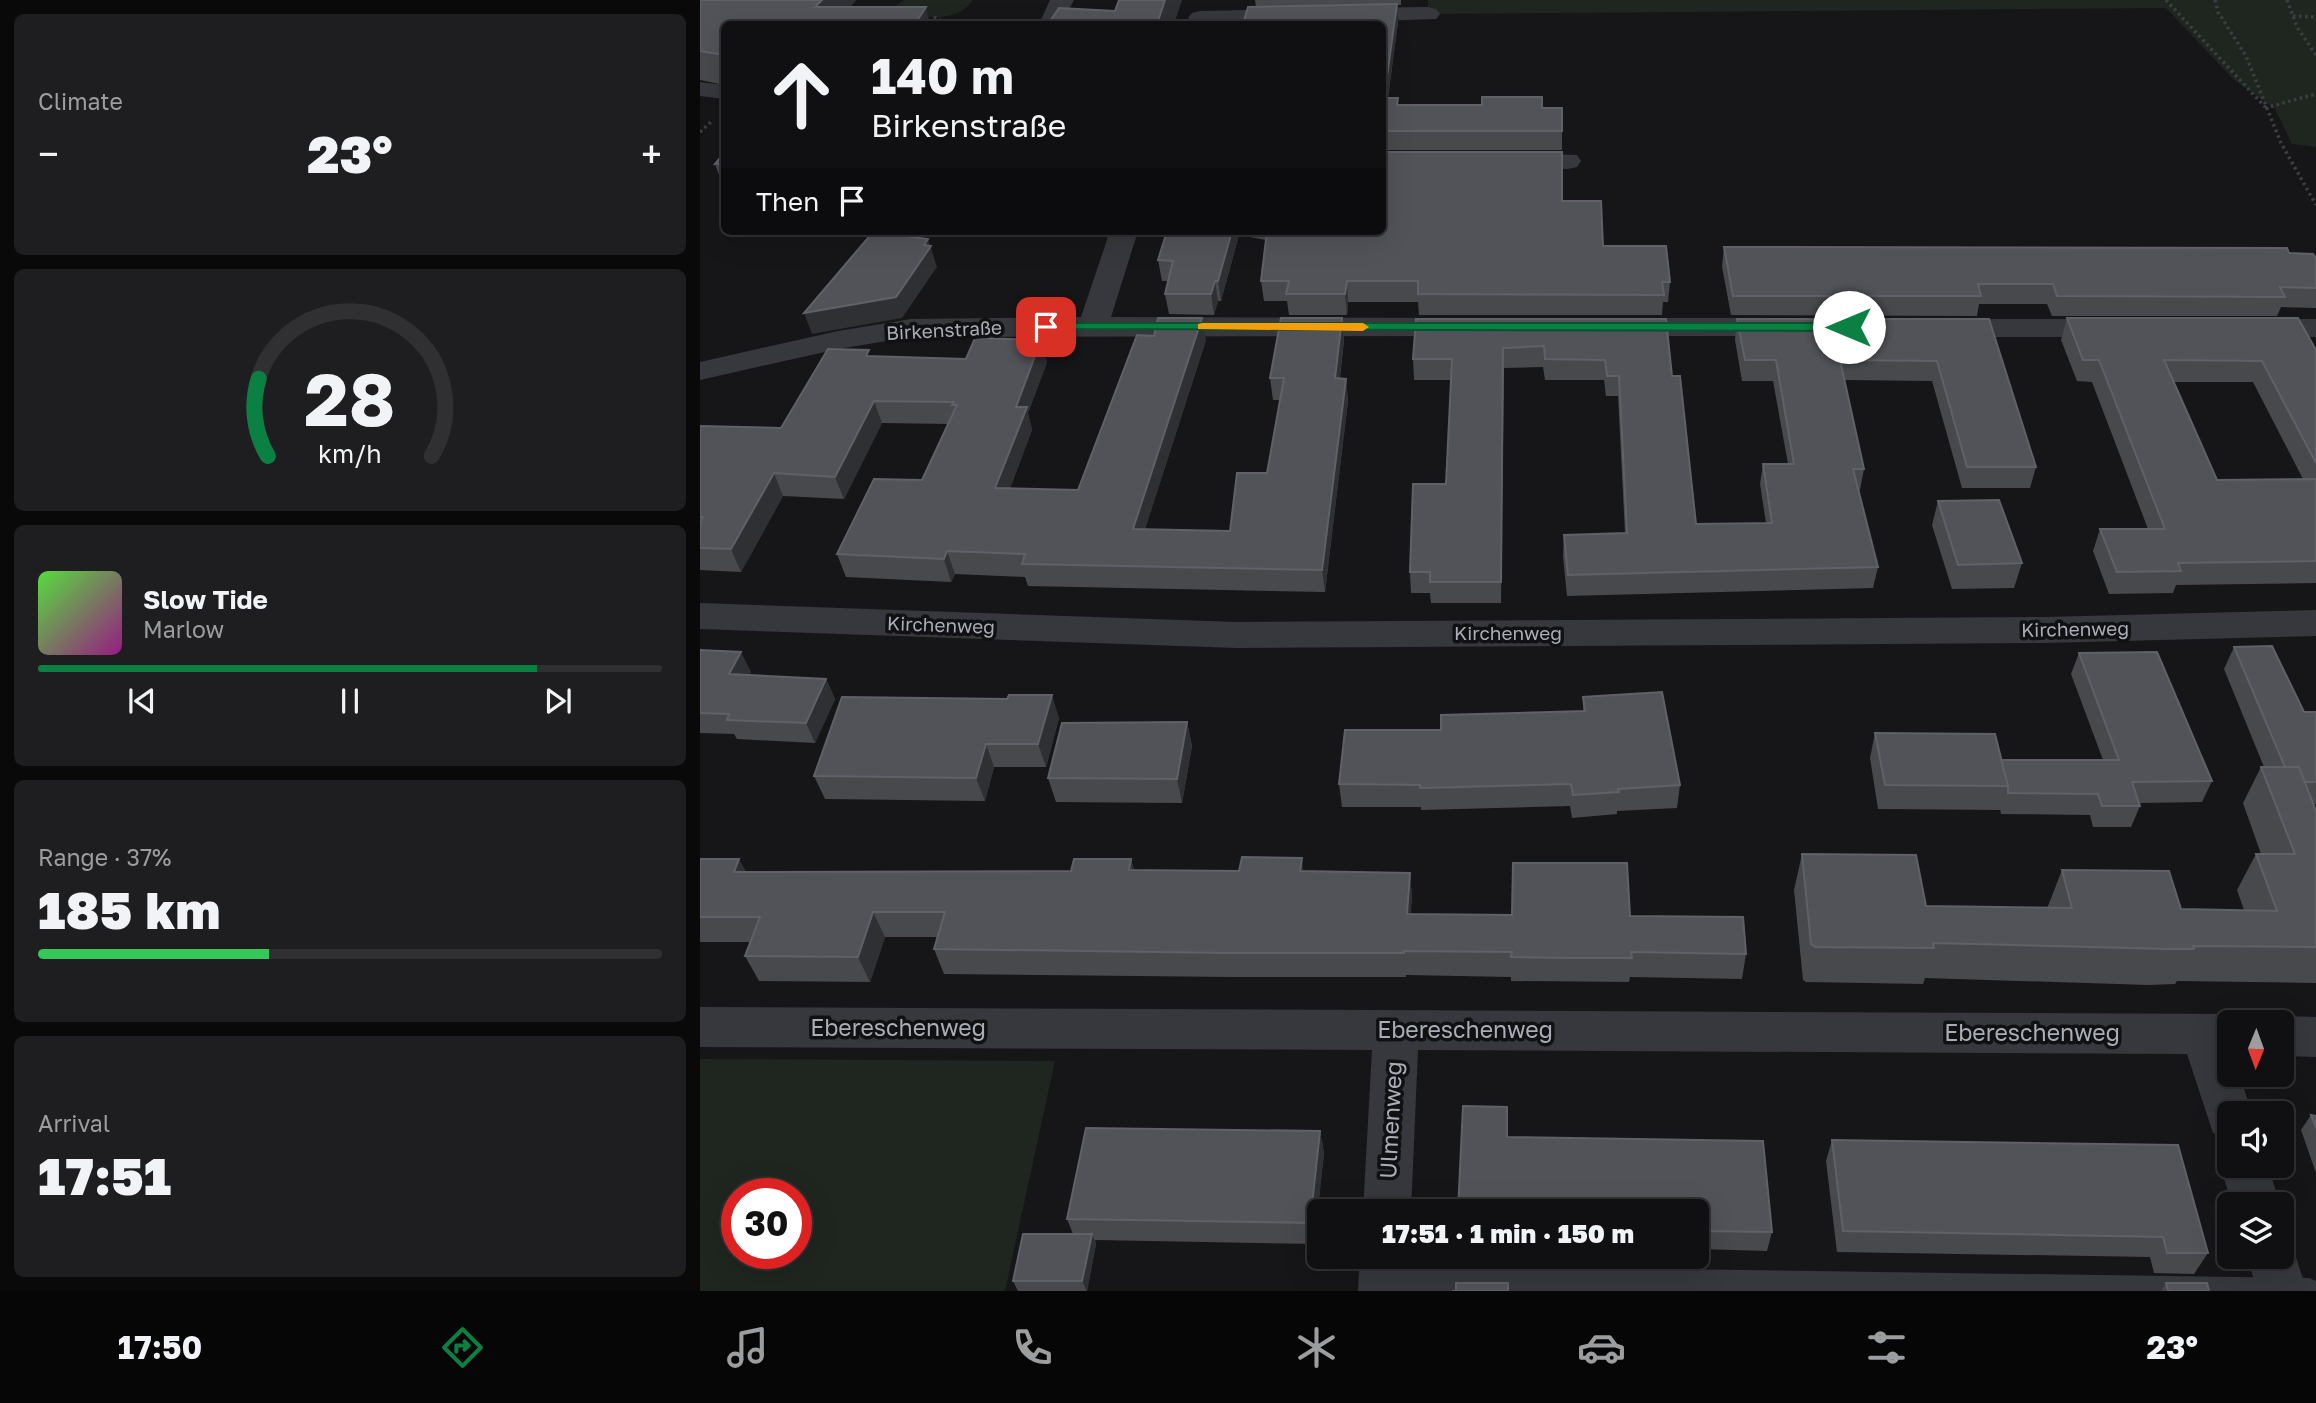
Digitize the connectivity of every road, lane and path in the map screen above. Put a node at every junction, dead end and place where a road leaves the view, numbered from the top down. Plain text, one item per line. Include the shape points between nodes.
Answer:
1 (1062, 0) edge
2 (2166, 0) edge
3 (2215, 0) edge
4 (2287, 0) edge
5 (1201, 14) edge
6 (1428, 14) dead end
7 (2293, 16) junction
8 (934, 17) dead end
9 (2316, 18) edge
10 (942, 21) edge
11 (1052, 21) edge
12 (2316, 55) edge
13 (700, 89) edge
14 (721, 92) edge
15 (2316, 94) edge
16 (2265, 108) junction
17 (1489, 161) edge
18 (1568, 161) dead end
19 (2316, 205) edge
20 (1123, 235) edge
21 (1093, 326) junction
22 (1489, 327) edge
23 (1597, 327) edge
24 (1819, 327) edge
25 (1912, 327) edge
26 (2141, 328) edge
27 (2234, 328) edge
28 (2316, 328) edge
29 (700, 371) edge
30 (700, 616) edge
31 (2316, 624) edge
32 (700, 1027) edge
33 (1396, 1029) junction
34 (2217, 1034) edge
35 (2294, 1036) edge
36 (2316, 1037) edge
37 (1388, 1199) edge
38 (1384, 1275) edge
39 (2286, 1282) edge

1 - 11 street
2 - 16 path
3 - 16 path via 2246,56
4 - 7 path
5 - 6 street
7 - 9 path
7 - 12 path
8 - 10 path
13 - 14 street
15 - 16 path
16 - 19 path
17 - 18 street
20 - 21 street
21 - 22 street
21 - 29 street, Birkenstraße via 911,328
23 - 24 street
25 - 26 street
27 - 28 street
30 - 31 street, Kirchenweg via 1237,635
32 - 33 street, Ebereschenweg
33 - 34 street, Ebereschenweg
33 - 37 street, Ulmenweg
35 - 36 street
38 - 39 lane

